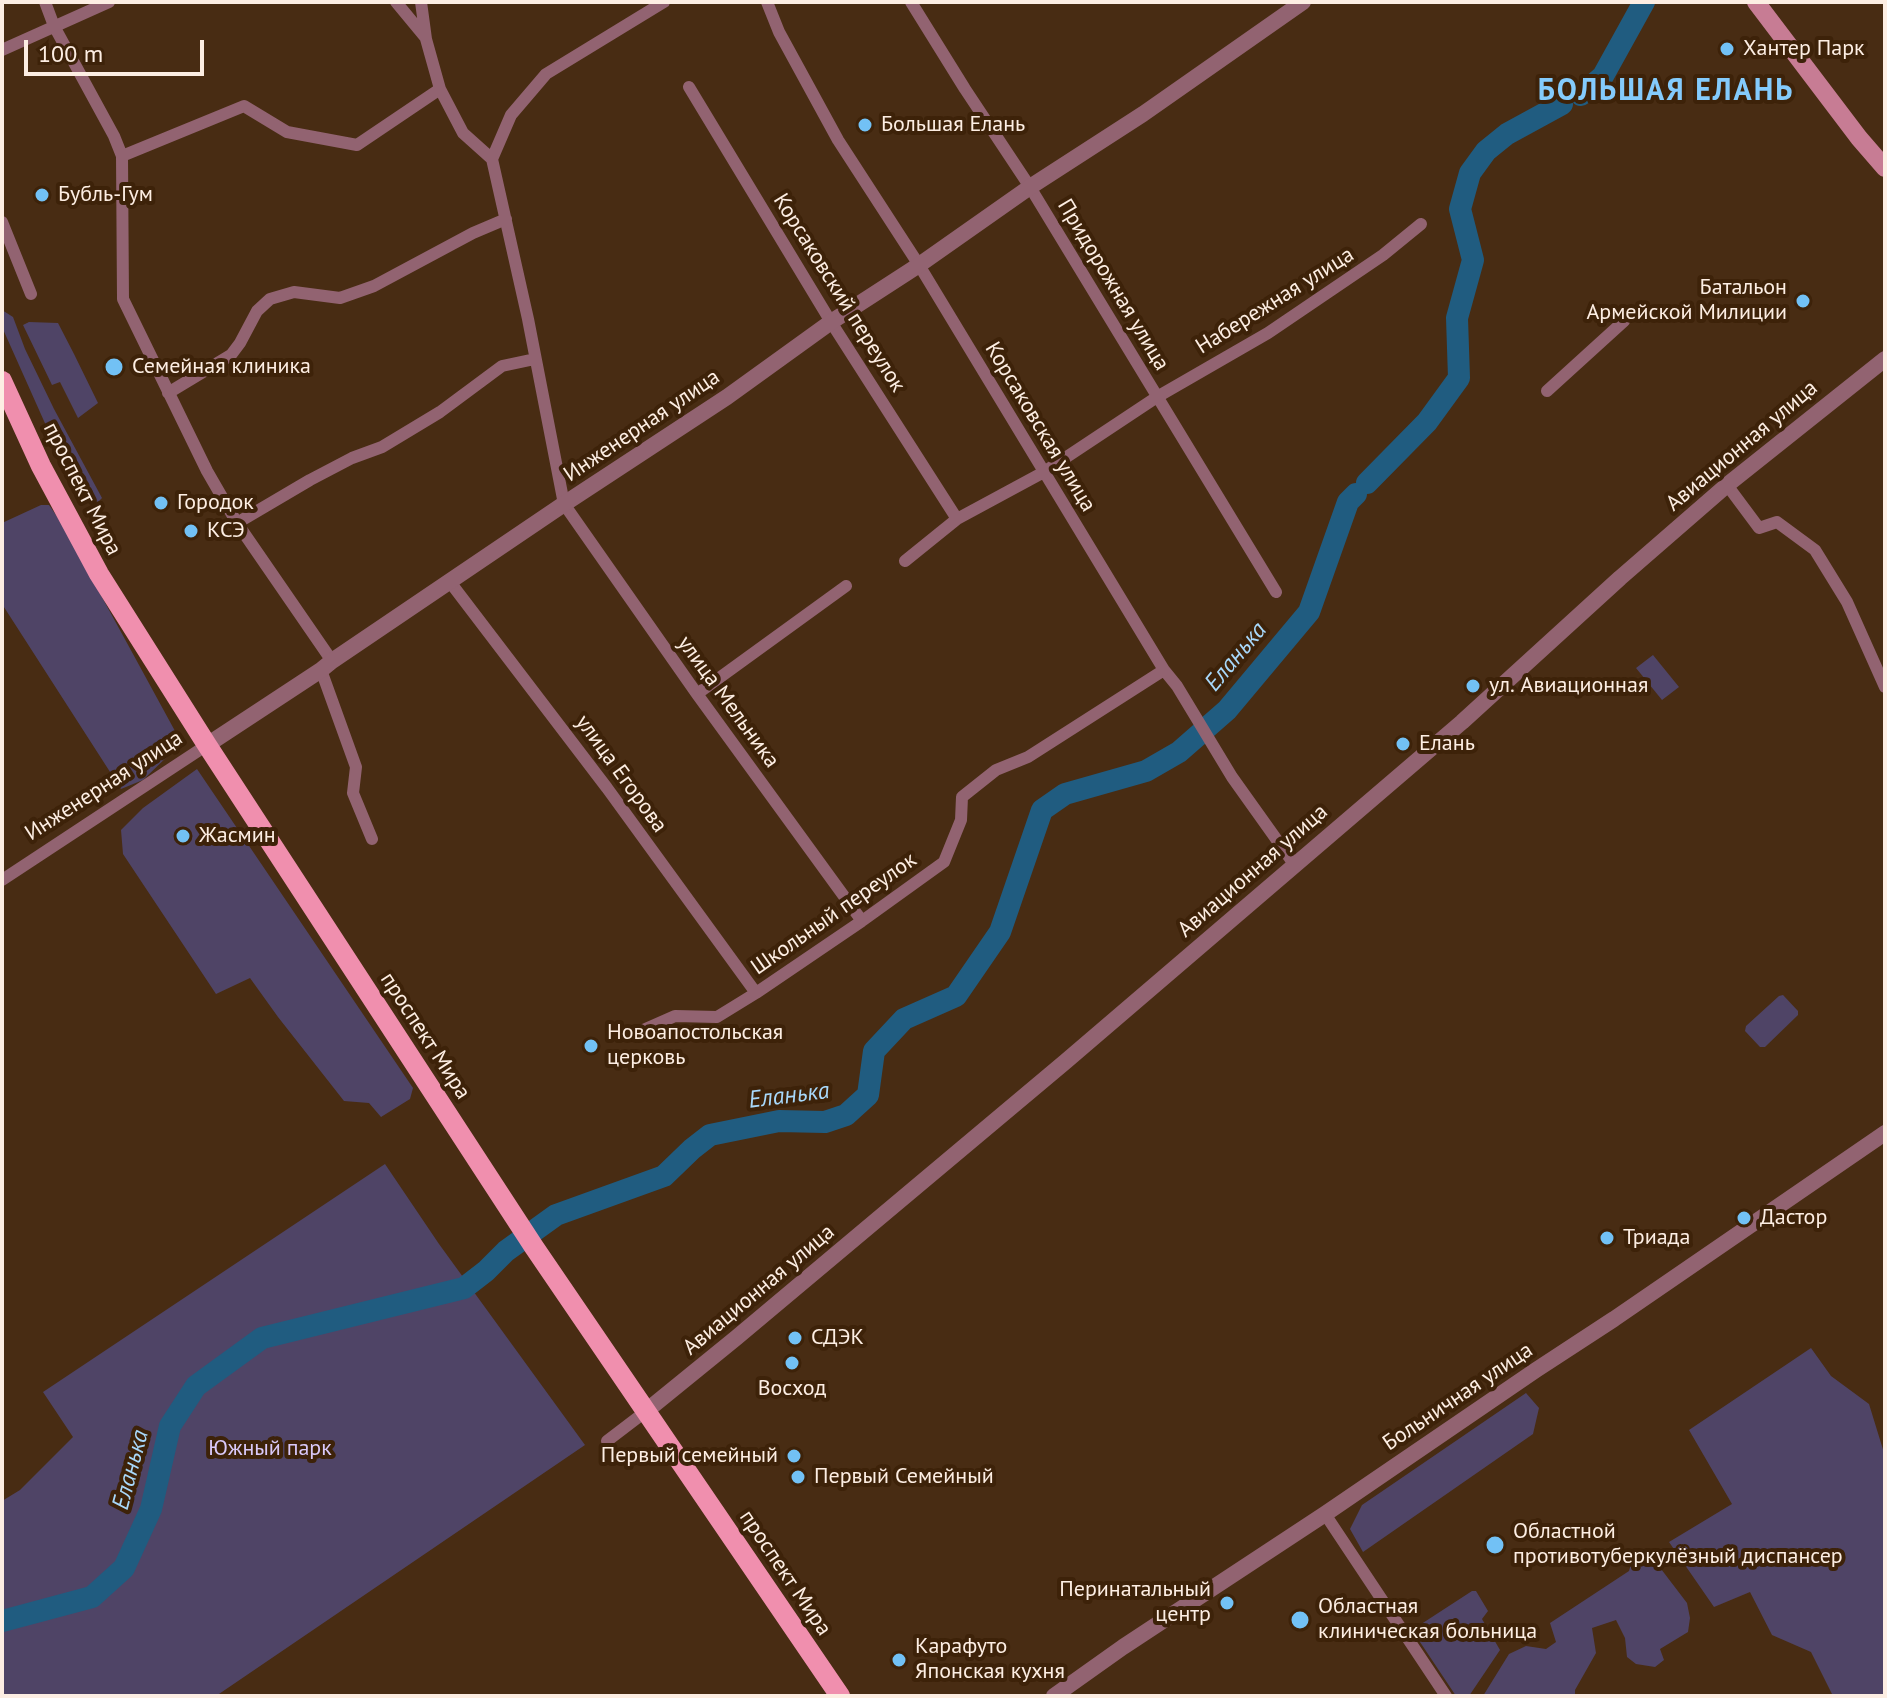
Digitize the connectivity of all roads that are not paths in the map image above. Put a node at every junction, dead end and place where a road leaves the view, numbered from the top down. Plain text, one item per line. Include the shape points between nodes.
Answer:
1 (45, 2) edge
2 (109, 2) edge
3 (396, 2) edge
4 (421, 2) edge
5 (664, 2) edge
6 (767, 2) edge
7 (911, 2) edge
8 (1303, 2) edge
9 (1756, 2) edge
10 (54, 26) junction
11 (426, 39) junction
12 (2, 50) edge
13 (689, 87) dead end
14 (440, 89) junction
15 (122, 156) junction
16 (492, 159) junction
17 (1885, 168) edge
18 (1030, 187) junction
19 (506, 219) junction
20 (2, 222) edge
21 (1421, 224) dead end
22 (919, 265) junction
23 (31, 294) dead end
24 (1624, 321) dead end
25 (831, 322) junction
26 (535, 359) junction
27 (1885, 359) edge
28 (2, 381) edge
29 (1547, 391) dead end
30 (168, 393) junction
31 (1157, 397) junction
32 (1044, 472) junction
33 (1727, 485) junction
34 (564, 504) junction
35 (957, 519) junction
36 (237, 523) junction
37 (905, 561) dead end
38 (450, 582) junction
39 (846, 586) dead end
40 (1276, 592) dead end
41 (326, 666) junction
42 (1164, 670) junction
43 (1885, 687) edge
44 (697, 694) junction
45 (207, 745) junction
46 (372, 839) dead end
47 (1294, 864) junction
48 (2, 880) edge
49 (862, 921) junction
50 (756, 993) junction
51 (641, 1031) dead end
52 (1885, 1133) edge
53 (645, 1412) junction
54 (607, 1441) dead end
55 (1325, 1514) junction
56 (840, 1696) edge
57 (1054, 1696) edge
58 (1446, 1696) edge

1 - 10 street
2 - 10 street
3 - 11 street
4 - 11 street
5 - 16 street via 546,74 511,115
6 - 22 street, Корсаковская улица via 838,140
7 - 18 street, Придорожная улица
8 - 18 street, Инженерная улица
9 - 17 main road
10 - 12 street
10 - 15 street
11 - 14 street
13 - 25 street, Корсаковский переулок
14 - 15 street via 357,145 287,132 244,106
14 - 16 street via 463,133
15 - 30 street via 123,299
16 - 19 street
18 - 22 street, Инженерная улица
18 - 31 street, Придорожная улица
19 - 26 street
19 - 30 street via 340,298 294,292 270,299 231,355
20 - 23 street
21 - 31 street, Набережная улица via 1268,333
22 - 25 street, Инженерная улица
22 - 32 street, Корсаковская улица
24 - 29 street
25 - 34 street, Инженерная улица
25 - 35 street, Корсаковский переулок
26 - 34 street
26 - 36 street via 502,366 382,447 310,480
27 - 33 street, Авиационная улица
28 - 45 main road, проспект Мира via 99,574
30 - 36 street
31 - 32 street, Набережная улица
31 - 40 street, Придорожная улица
32 - 35 street, Набережная улица
32 - 42 street, Корсаковская улица
33 - 43 street via 1759,528 1777,522 1815,550 1847,602
33 - 47 street, Авиационная улица
34 - 38 street, Инженерная улица
34 - 44 street, улица Мельника
35 - 37 street, Набережная улица
36 - 41 street
38 - 41 street, Инженерная улица
38 - 50 street, улица Егорова
39 - 44 street
41 - 45 street, Инженерная улица
41 - 46 street via 356,767 353,793
42 - 47 street, Корсаковская улица
42 - 49 street, Школьный переулок via 1028,757 996,770 962,797 961,820 944,862
44 - 49 street, улица Мельника
45 - 48 street, Инженерная улица
45 - 53 main road, проспект Мира
47 - 53 street, Авиационная улица
49 - 50 street, Школьный переулок
50 - 51 street, Школьный переулок via 717,1017 675,1016
52 - 55 street, Больничная улица
53 - 54 street
53 - 56 main road, проспект Мира
55 - 57 street, Больничная улица
55 - 58 street

